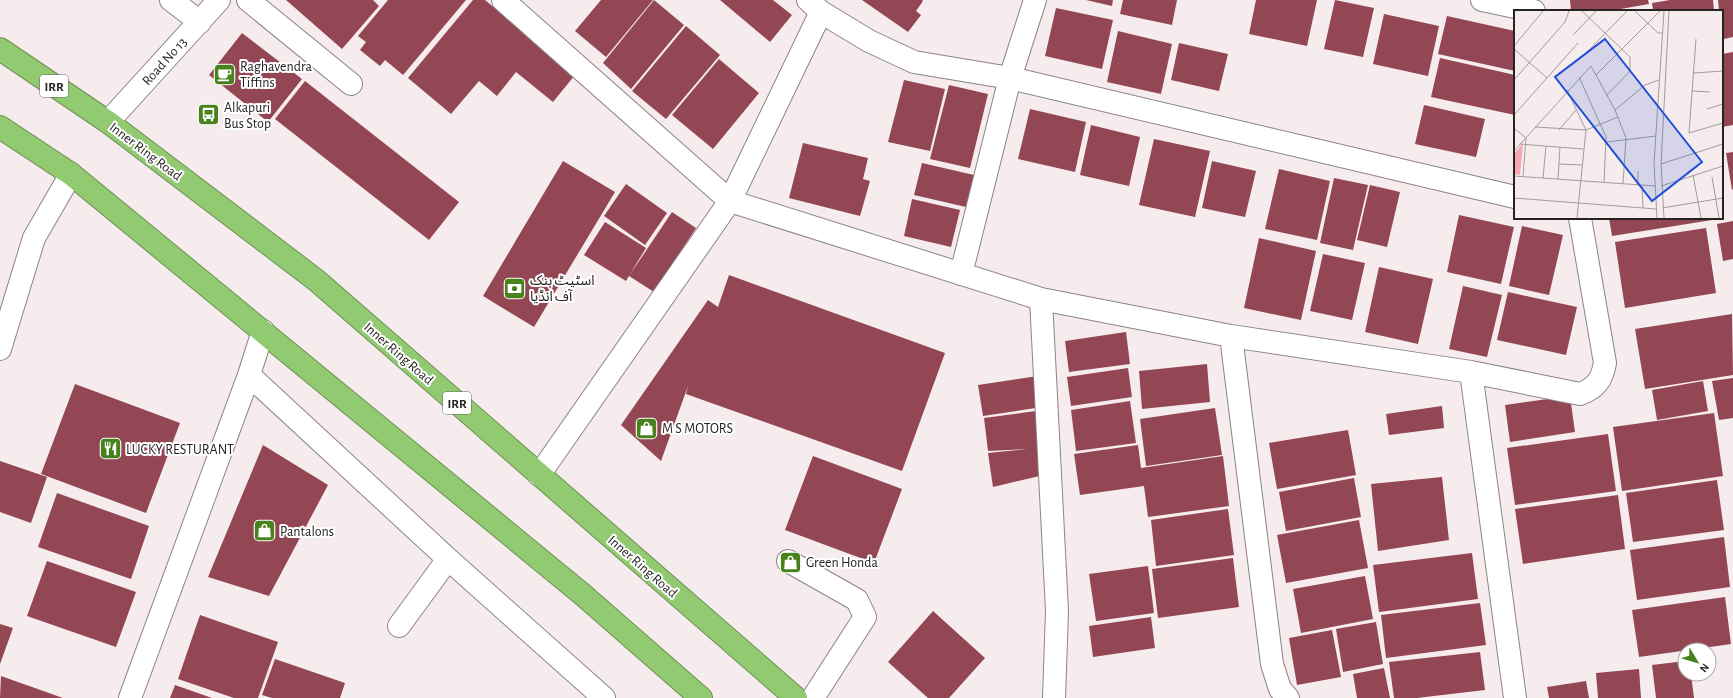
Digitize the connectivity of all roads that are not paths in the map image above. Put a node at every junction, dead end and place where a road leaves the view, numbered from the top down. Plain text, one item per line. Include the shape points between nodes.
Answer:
1 (171, 0) edge
2 (219, 0) edge
3 (248, 0) edge
4 (503, 0) edge
5 (1035, 0) edge
6 (1482, 0) edge
7 (1540, 0) edge
8 (815, 6) edge
9 (1529, 10) edge
10 (1542, 10) edge
11 (200, 22) junction
12 (0, 49) edge
13 (1010, 78) junction
14 (351, 84) dead end
15 (108, 122) junction
16 (0, 127) edge
17 (71, 174) junction
18 (1514, 198) edge
19 (730, 201) junction
20 (1580, 219) edge
21 (961, 274) junction
22 (1041, 299) junction
23 (263, 330) junction
24 (1230, 336) junction
25 (0, 349) edge
26 (1471, 372) junction
27 (250, 375) junction
28 (539, 475) junction
29 (448, 559) junction
30 (788, 561) dead end
31 (399, 626) dead end
32 (130, 698) edge
33 (604, 698) edge
34 (700, 698) edge
35 (796, 698) edge
36 (813, 698) edge
37 (1054, 698) edge
38 (1288, 698) edge
39 (1515, 698) edge

1 - 11 street
2 - 11 street, Road No 13
3 - 14 street
4 - 19 street
5 - 13 street
6 - 9 street
7 - 10 street
8 - 13 street via 869,41 914,62
8 - 19 street
11 - 15 street, Road No 13
12 - 15 highway, Inner Ring Road / IRR
13 - 18 street
13 - 21 street
15 - 28 highway, Inner Ring Road / IRR via 316,280
16 - 17 highway
17 - 23 highway
17 - 25 street via 34,238
19 - 21 street
19 - 28 street
20 - 26 street via 1605,363 1598,383 1591,390 1580,394
21 - 22 street
22 - 24 street
22 - 37 street via 1057,611
23 - 27 street
23 - 34 highway via 582,594
24 - 26 street
24 - 38 street via 1272,664 1280,689
26 - 39 street
27 - 29 street
27 - 32 street
28 - 35 highway, Inner Ring Road / IRR
29 - 31 street
29 - 33 street
30 - 36 street via 857,600 865,617

